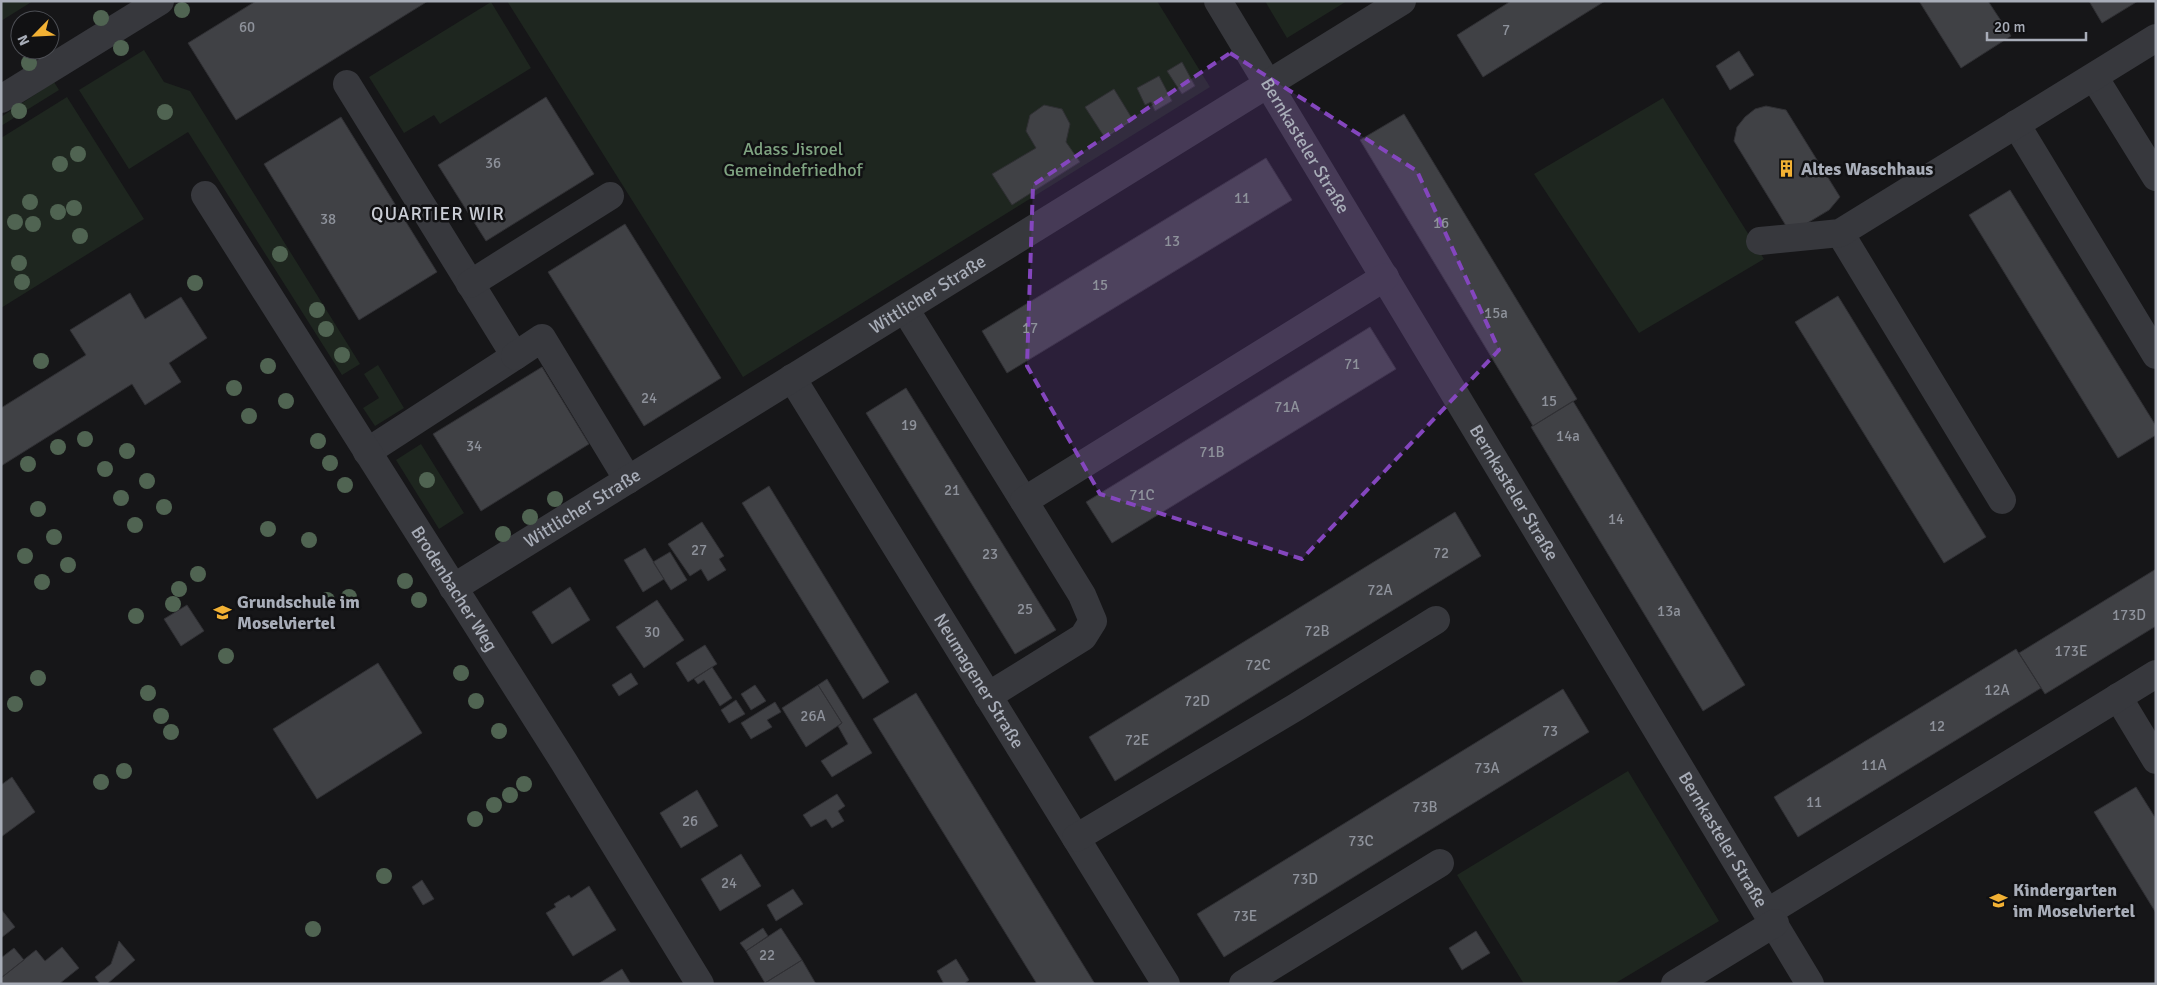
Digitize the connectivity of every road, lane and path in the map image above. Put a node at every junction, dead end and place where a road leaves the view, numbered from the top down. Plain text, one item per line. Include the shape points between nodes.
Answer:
1 (160, 1) edge
2 (1218, 1) edge
3 (1402, 1) edge
4 (2156, 38) edge
5 (2094, 76) junction
6 (347, 84) dead end
7 (1269, 84) junction
8 (1, 99) edge
9 (2016, 124) junction
10 (2156, 177) edge
11 (205, 195) dead end
12 (610, 196) dead end
13 (1840, 233) junction
14 (1760, 241) dead end
15 (1385, 278) junction
16 (470, 284) junction
17 (905, 308) junction
18 (2156, 355) edge
19 (515, 356) junction
20 (792, 378) junction
21 (367, 452) junction
22 (628, 480) junction
23 (2002, 500) dead end
24 (1024, 501) junction
25 (453, 588) junction
26 (1436, 620) dead end
27 (2156, 674) edge
28 (988, 696) junction
29 (2118, 697) junction
30 (2156, 760) edge
31 (1076, 838) junction
32 (1440, 863) dead end
33 (1771, 917) junction
34 (700, 984) edge
35 (1166, 984) edge
36 (1243, 984) edge
37 (1675, 984) edge
38 (1810, 984) edge

1 - 8 street
2 - 7 street, Bernkasteler Straße
3 - 7 street, Wittlicher Straße
4 - 5 street
5 - 9 street
5 - 10 street
6 - 16 street
7 - 15 street, Bernkasteler Straße
7 - 17 street, Wittlicher Straße
9 - 13 street
9 - 18 street
11 - 21 street, Brodenbacher Weg
12 - 16 street
13 - 14 street
13 - 23 street
15 - 24 street
15 - 33 street, Bernkasteler Straße
16 - 19 street
17 - 20 street, Wittlicher Straße
17 - 24 street
19 - 21 street
19 - 22 street via 542,338
20 - 22 street, Wittlicher Straße
20 - 28 street, Neumagener Straße
21 - 25 street, Brodenbacher Weg
22 - 25 street, Wittlicher Straße
24 - 28 street via 1082,595 1093,621 1083,637
25 - 34 street, Brodenbacher Weg
26 - 31 street
27 - 29 street
28 - 31 street, Neumagener Straße
29 - 30 street
29 - 33 street
31 - 35 street, Neumagener Straße
32 - 36 street
33 - 37 street
33 - 38 street, Bernkasteler Straße

